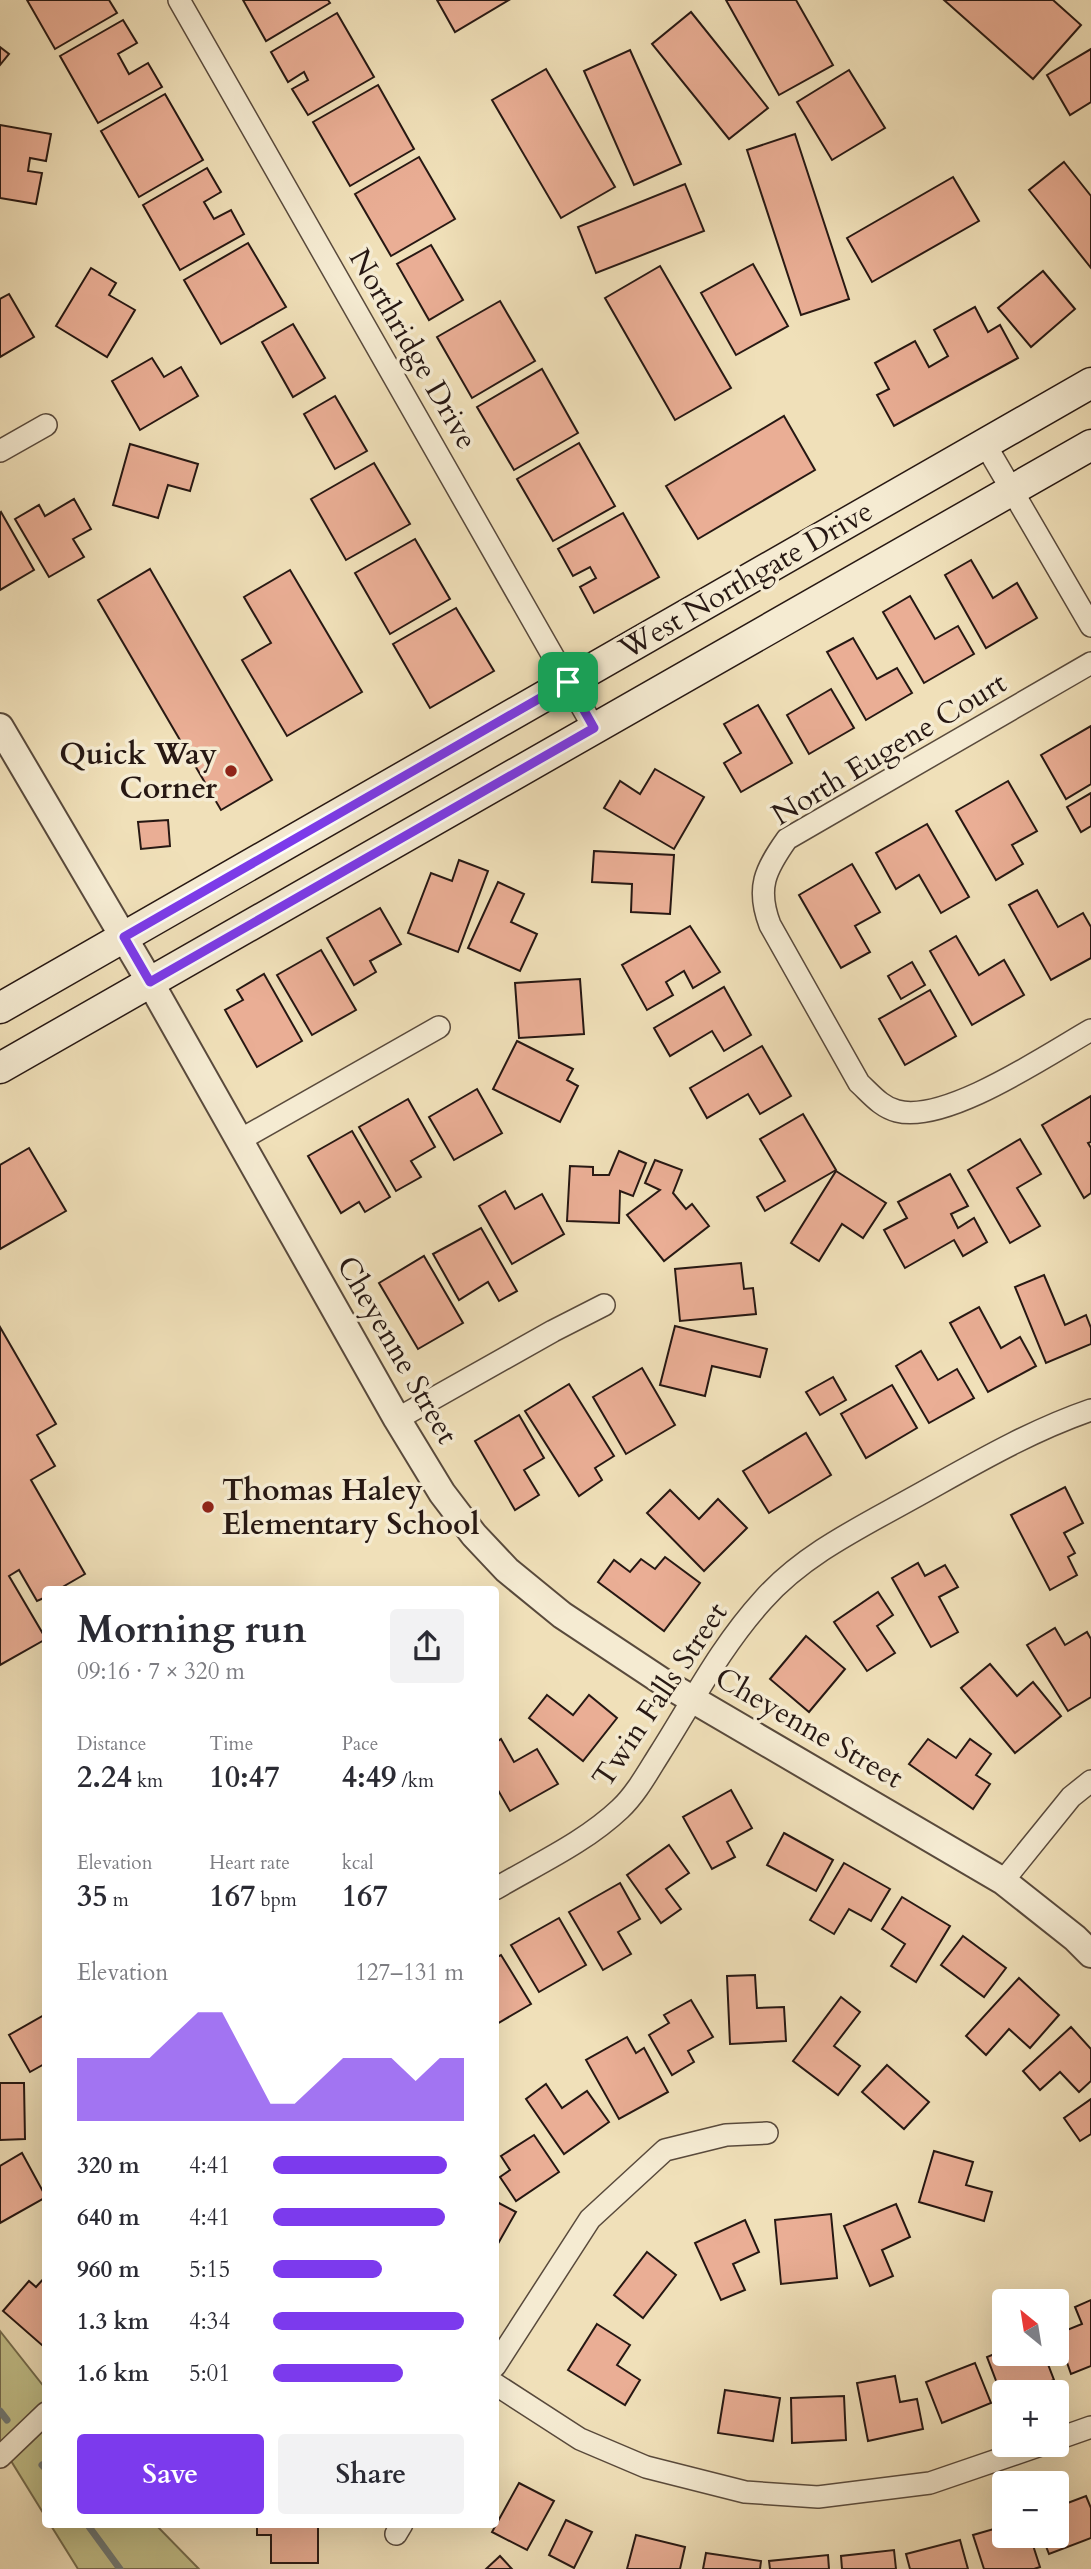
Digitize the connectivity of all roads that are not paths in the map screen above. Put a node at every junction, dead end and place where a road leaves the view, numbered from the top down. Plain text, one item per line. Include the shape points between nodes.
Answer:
1 (180, 0) edge
2 (1091, 383) edge
3 (46, 425) dead end
4 (985, 444) junction
5 (1091, 445) edge
6 (0, 451) edge
7 (1011, 490) junction
8 (1091, 626) edge
9 (1091, 663) edge
10 (568, 682) junction
11 (0, 727) edge
12 (594, 728) junction
13 (124, 937) junction
14 (150, 982) junction
15 (0, 1008) edge
16 (439, 1027) dead end
17 (1091, 1030) edge
18 (0, 1068) edge
19 (240, 1140) junction
20 (604, 1305) dead end
21 (1091, 1410) edge
22 (397, 1419) junction
23 (693, 1699) junction
24 (1091, 1781) edge
25 (1003, 1881) junction
26 (499, 1887) edge
27 (1091, 1954) edge
28 (767, 2133) dead end
29 (499, 2360) edge
30 (499, 2387) edge
31 (42, 2417) edge
32 (1091, 2427) edge
33 (1069, 2435) edge
34 (0, 2457) edge
35 (1006, 2457) edge

1 - 10 street, Northridge Drive
2 - 4 main road, West Northgate Drive
3 - 6 street
4 - 7 street
4 - 10 main road, West Northgate Drive
5 - 7 main road, West Northgate Drive
7 - 8 street
7 - 12 main road, West Northgate Drive
9 - 17 street, North Eugene Court via 787,839 770,862 763,883 770,925 859,1083 880,1104 899,1112 932,1112 966,1101
10 - 12 street, Northridge Drive
10 - 13 main road, West Northgate Drive
11 - 13 street, Cheyenne Street
12 - 14 main road, West Northgate Drive
13 - 14 street, Cheyenne Street
13 - 15 main road, West Northgate Drive
14 - 18 main road, West Northgate Drive
14 - 19 street, Cheyenne Street
16 - 19 street
19 - 22 street, Cheyenne Street
20 - 22 street
21 - 23 street, Twin Falls Street via 984,1458 801,1565 730,1638
22 - 23 street, Cheyenne Street via 442,1493 507,1570 562,1615
23 - 25 street, Cheyenne Street
23 - 26 street, Twin Falls Street via 622,1807 593,1832
24 - 25 street via 1048,1823
25 - 27 street, Cheyenne Street
28 - 29 street via 726,2135 665,2150 590,2219
30 - 35 street via 580,2439 646,2467 745,2491 818,2497 930,2483
31 - 34 street
32 - 33 street

